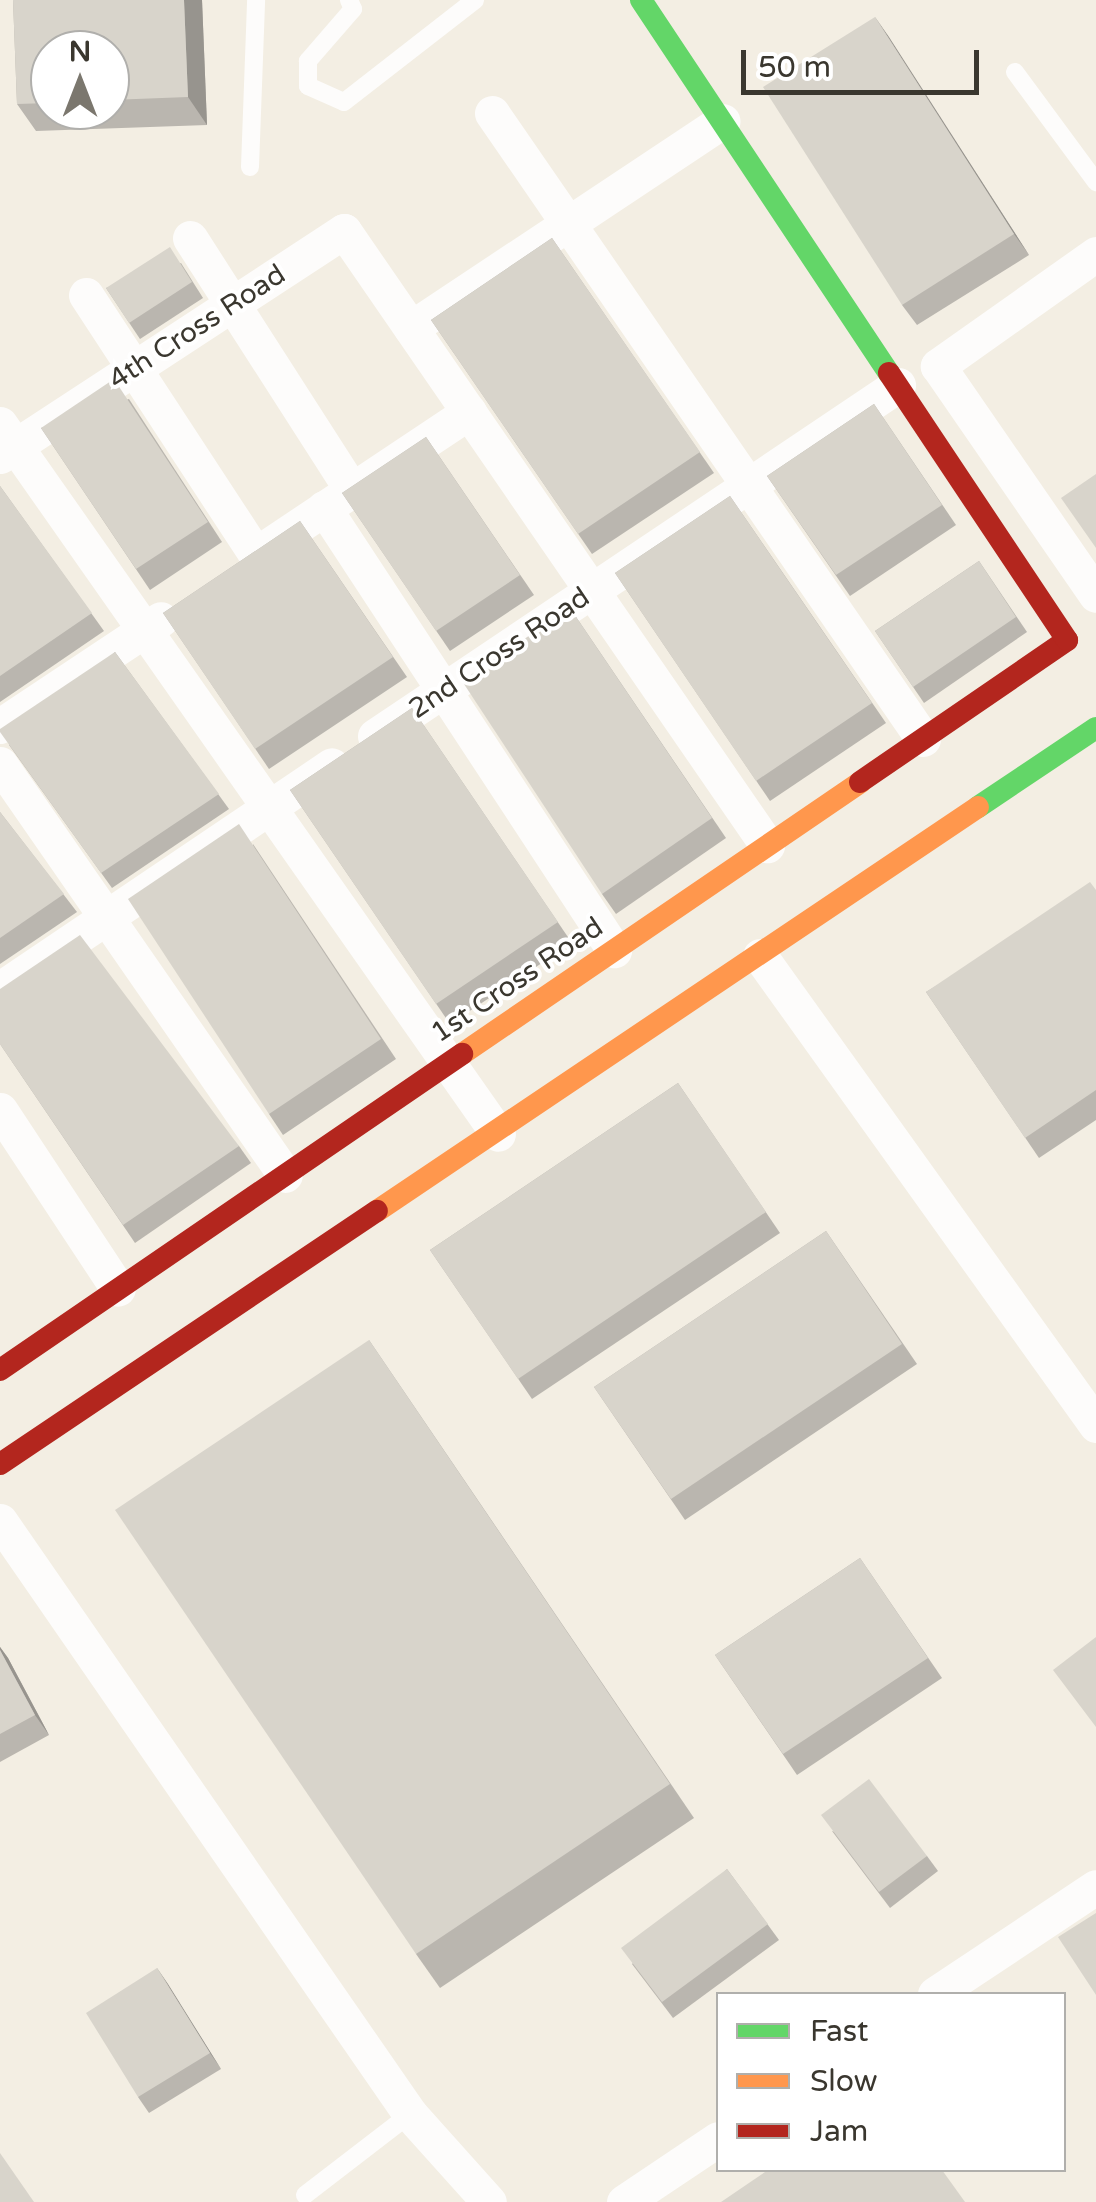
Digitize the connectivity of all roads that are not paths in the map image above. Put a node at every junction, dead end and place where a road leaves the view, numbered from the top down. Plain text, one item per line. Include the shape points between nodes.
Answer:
1 (256, 0) edge
2 (348, 0) edge
3 (475, 0) edge
4 (642, 0) edge
5 (1015, 72) dead end
6 (492, 113) dead end
7 (722, 121) junction
8 (250, 166) dead end
9 (1096, 182) edge
10 (568, 224) junction
11 (190, 238) dead end
12 (1096, 254) edge
13 (86, 295) dead end
14 (232, 304) junction
15 (411, 328) junction
16 (134, 369) junction
17 (898, 386) junction
18 (468, 412) junction
19 (5, 442) edge
20 (748, 486) junction
21 (338, 499) junction
22 (256, 554) junction
23 (224, 576) edge
24 (592, 591) junction
25 (1096, 595) edge
26 (192, 597) edge
27 (144, 630) junction
28 (443, 691) junction
29 (0, 726) edge
30 (1096, 728) edge
31 (923, 739) junction
32 (0, 764) edge
33 (269, 808) junction
34 (767, 845) junction
35 (106, 917) junction
36 (614, 950) junction
37 (760, 956) junction
38 (0, 988) edge
39 (448, 1063) junction
40 (0, 1110) edge
41 (498, 1134) junction
42 (285, 1174) junction
43 (118, 1289) junction
44 (0, 1370) edge
45 (1096, 1425) edge
46 (0, 1464) edge
47 (0, 1520) edge
48 (1096, 1888) edge
49 (938, 1992) edge
50 (410, 2114) junction
51 (716, 2140) edge
52 (305, 2195) dead end
53 (489, 2202) edge
54 (624, 2202) edge

1 - 8 lane
2 - 3 lane via 353,10 308,61 308,86 344,102
4 - 7 street
5 - 9 lane
6 - 10 street
7 - 10 street
7 - 17 street
10 - 15 street
10 - 20 street
11 - 14 street
12 - 25 street via 938,366
13 - 16 street
14 - 15 street, 4th Cross Road via 344,232
14 - 16 street, 4th Cross Road
14 - 21 street
15 - 18 street
16 - 19 street, 4th Cross Road
16 - 22 street
17 - 20 street, 2nd Cross Road
17 - 31 street, 1st Cross Road via 1067,640
18 - 21 street
18 - 24 street
19 - 27 street
20 - 24 street, 2nd Cross Road
20 - 31 street
21 - 22 street
21 - 28 street
22 - 23 street
24 - 28 street, 2nd Cross Road
24 - 34 street
26 - 27 street
27 - 29 street
27 - 33 street
28 - 33 street, 2nd Cross Road
28 - 36 street
30 - 37 street
31 - 34 street, 1st Cross Road
32 - 35 street
33 - 35 street, 2nd Cross Road
33 - 39 street
34 - 36 street, 1st Cross Road
35 - 38 street, 2nd Cross Road
35 - 42 street
36 - 39 street, 1st Cross Road
37 - 41 street
37 - 45 street
39 - 41 street
39 - 42 street, 1st Cross Road
40 - 43 street
41 - 46 street
42 - 43 street, 1st Cross Road
43 - 44 street, 1st Cross Road
47 - 50 street
48 - 49 street
50 - 52 lane
50 - 53 street
51 - 54 street

